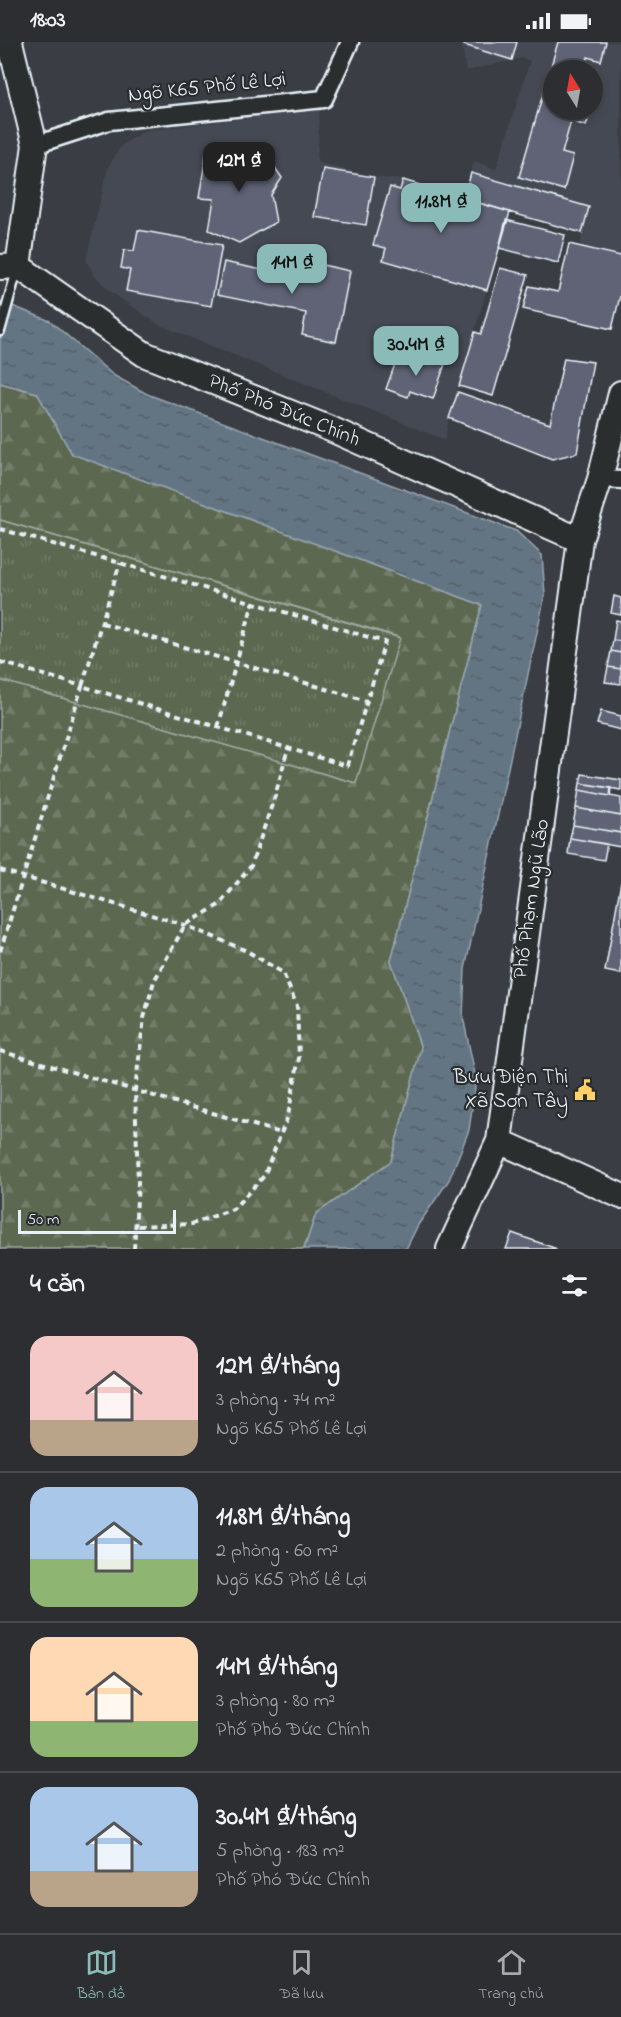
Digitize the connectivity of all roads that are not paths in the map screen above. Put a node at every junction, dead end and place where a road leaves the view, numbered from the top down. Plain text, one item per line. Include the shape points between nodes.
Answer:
1 (10, 42) edge
2 (350, 42) edge
3 (35, 145) junction
4 (9, 267) edge
5 (0, 331) edge
6 (621, 393) edge
7 (610, 480) edge
8 (580, 540) junction
9 (499, 1141) junction
10 (621, 1196) edge
11 (449, 1249) edge

1 - 3 main road
2 - 3 street, Ngõ K65 Phố Lê Lợi via 324,99 109,121
3 - 4 main road
4 - 5 lane via 8,303
4 - 8 main road, Phố Phó Đức Chính via 144,354 333,430
6 - 7 main road, Phố Phạm Ngũ Lão
7 - 8 main road, Phố Phạm Ngũ Lão
8 - 9 main road, Phố Phạm Ngũ Lão
9 - 10 main road
9 - 11 main road, Phố Phạm Ngũ Lão

